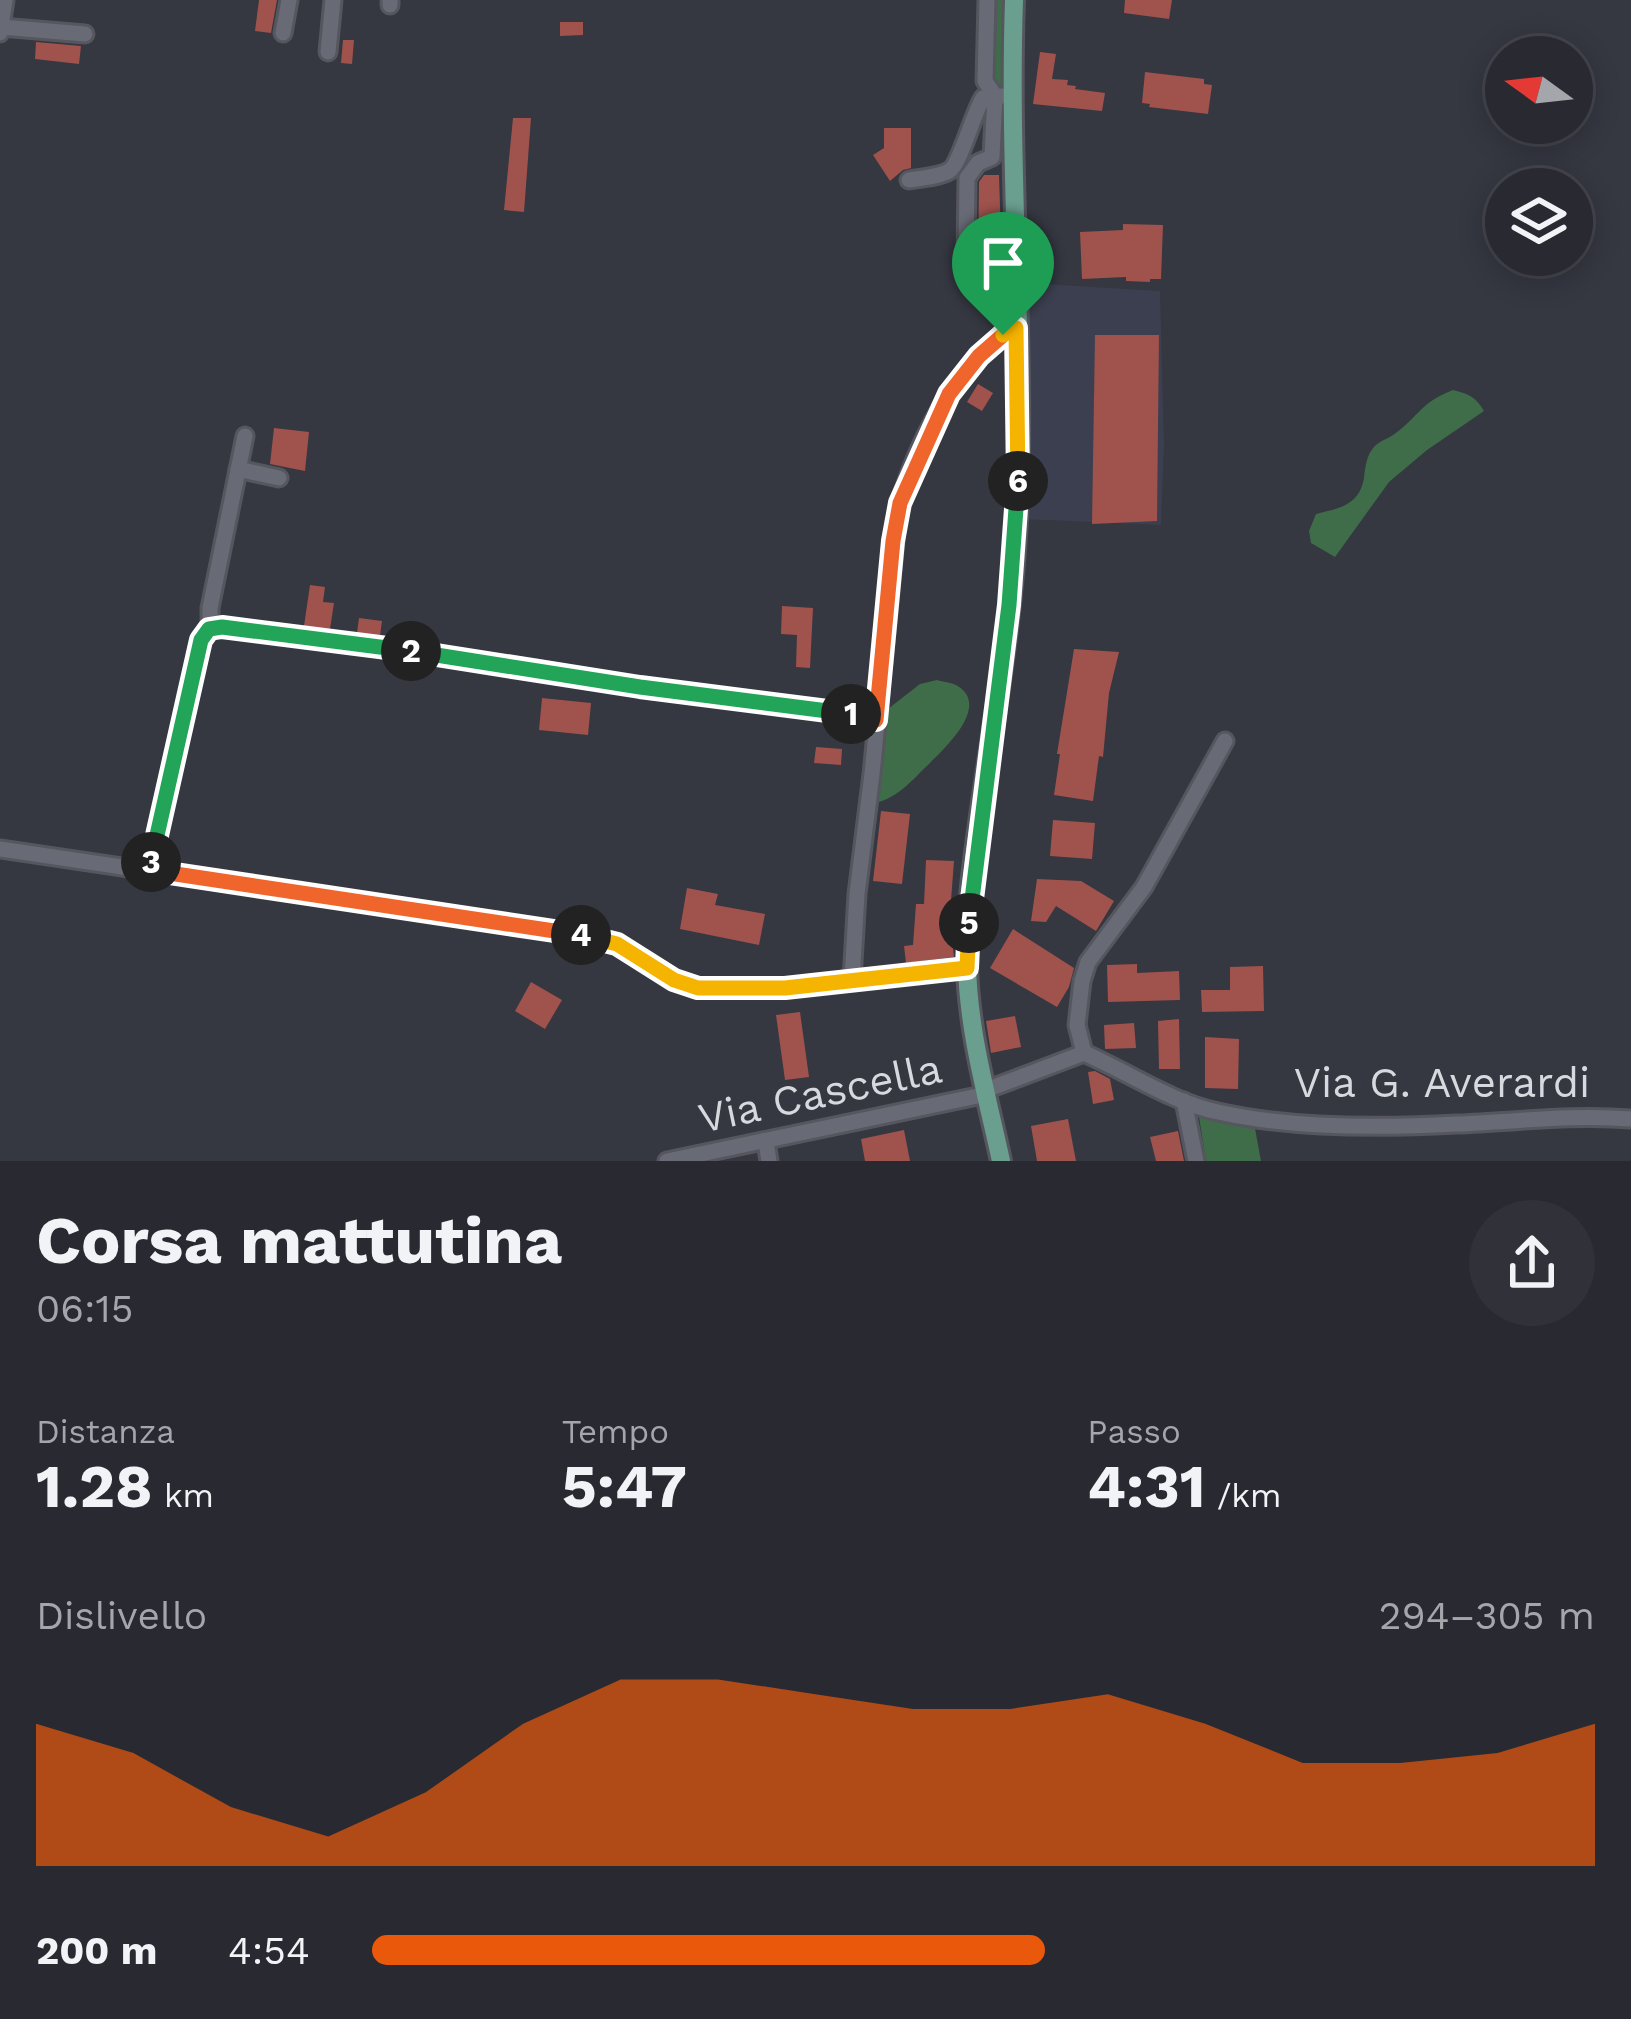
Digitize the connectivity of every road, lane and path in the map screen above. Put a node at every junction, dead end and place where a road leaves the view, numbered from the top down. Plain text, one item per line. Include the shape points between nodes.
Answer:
1 (4, 0) edge
2 (289, 0) edge
3 (334, 0) edge
4 (986, 0) edge
5 (1014, 0) edge
6 (1, 30) edge
7 (283, 33) dead end
8 (85, 34) dead end
9 (328, 52) dead end
10 (1004, 96) junction
11 (909, 180) dead end
12 (966, 261) dead end
13 (1016, 328) junction
14 (245, 436) dead end
15 (238, 469) junction
16 (279, 478) dead end
17 (209, 629) junction
18 (876, 720) junction
19 (1225, 741) dead end
20 (0, 849) edge
21 (149, 870) junction
22 (967, 968) junction
23 (851, 980) junction
24 (1084, 1053) junction
25 (987, 1092) junction
26 (1184, 1101) junction
27 (1631, 1119) edge
28 (766, 1142) junction
29 (667, 1161) edge
30 (770, 1161) edge
31 (1001, 1161) edge
32 (1196, 1161) edge

1 - 6 street
2 - 7 street
3 - 9 street
4 - 10 street via 985,81
5 - 10 main road
6 - 8 street
10 - 11 street via 983,98 949,172
10 - 12 street via 992,158 967,178
10 - 13 main road
13 - 18 street via 984,350 954,387 900,503
13 - 22 main road via 1015,545
14 - 15 street
15 - 16 street
15 - 17 street
17 - 18 street
17 - 21 street
18 - 23 street
19 - 24 street via 1144,887 1088,962 1077,1024
20 - 21 street
21 - 23 street via 595,938 698,988
22 - 23 street
22 - 25 main road
24 - 25 street
24 - 26 street, Via G. Averardi
25 - 28 street, Via Cascella
25 - 31 main road
26 - 27 street, Via G. Averardi via 1319,1123
26 - 32 street
28 - 29 street, Via Cascella
28 - 30 street

